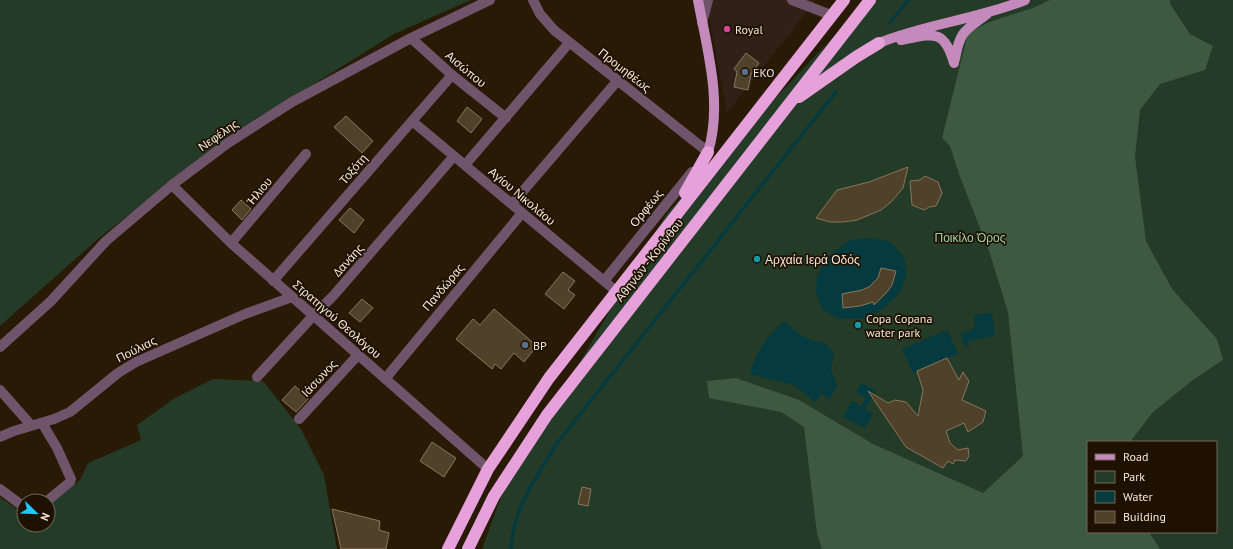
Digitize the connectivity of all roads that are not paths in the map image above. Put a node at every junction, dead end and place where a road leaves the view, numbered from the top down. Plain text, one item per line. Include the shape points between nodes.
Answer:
1 (490, 0) edge
2 (533, 0) edge
3 (698, 0) edge
4 (708, 0) edge
5 (792, 0) edge
6 (844, 0) edge
7 (870, 0) edge
8 (1025, 0) edge
9 (990, 12) junction
10 (832, 16) junction
11 (702, 23) junction
12 (411, 38) junction
13 (569, 43) junction
14 (879, 43) junction
15 (452, 76) junction
16 (618, 80) junction
17 (790, 103) junction
18 (506, 118) junction
19 (412, 121) junction
20 (708, 152) junction
21 (306, 154) dead end
22 (454, 156) junction
23 (465, 165) junction
24 (172, 185) junction
25 (512, 204) junction
26 (522, 213) junction
27 (658, 237) junction
28 (231, 243) junction
29 (273, 281) junction
30 (604, 281) junction
31 (616, 291) junction
32 (292, 297) junction
33 (313, 316) junction
34 (0, 347) edge
35 (358, 355) junction
36 (258, 377) dead end
37 (385, 379) junction
38 (0, 390) edge
39 (299, 418) dead end
40 (42, 423) junction
41 (31, 425) junction
42 (0, 437) edge
43 (488, 469) junction
44 (0, 489) edge
45 (56, 494) edge
46 (16, 501) edge
47 (448, 549) edge
48 (468, 549) edge

1 - 12 street, Νεφέλης
2 - 13 street, Προμηθέως via 548,24
3 - 11 main road
4 - 11 street
5 - 10 street
6 - 10 highway, Αθηνών - Κορίνθου
7 - 17 highway, Αθηνών - Κορίνθου
8 - 9 main road
9 - 14 main road via 918,29
9 - 14 main road via 959,38 954,63 947,43 938,37 915,37
10 - 27 highway, Αθηνών - Κορίνθου
11 - 20 main road via 715,122
12 - 15 street, Αισώπου
12 - 24 street, Νεφέλης via 292,102 228,143
13 - 16 street, Προμηθέως
13 - 18 street
14 - 17 highway
15 - 18 street, Αισώπου
15 - 19 street, Τοξότη
16 - 20 street, Προμηθέως
16 - 25 street
17 - 48 highway, Αθηνών - Κορίνθου via 547,415 497,490
18 - 23 street
19 - 22 street, Αγίου Νικολάου
19 - 29 street, Τοξότη
20 - 27 highway
20 - 30 street, Ορφέως
21 - 28 street, Ήλιου
22 - 23 street, Αγίου Νικολάου
22 - 33 street, Δανάης via 386,237
23 - 25 street, Αγίου Νικολάου
24 - 28 street, Στρατηγού Θεολόγου
24 - 34 street, Νεφέλης via 106,241 51,302
25 - 26 street, Αγίου Νικολάου
26 - 30 street, Αγίου Νικολάου
26 - 37 street, Πανδώρας
27 - 31 highway, Αθηνών - Κορίνθου
28 - 29 street, Στρατηγού Θεολόγου
29 - 32 street, Στρατηγού Θεολόγου
30 - 31 street, Αγίου Νικολάου
31 - 43 highway, Αθηνών - Κορίνθου via 545,384
32 - 33 street, Στρατηγού Θεολόγου
32 - 40 street, Πούλιας via 245,314 136,362 118,373 70,412
33 - 35 street, Στρατηγού Θεολόγου
33 - 36 street, Δανάης
35 - 37 street, Στρατηγού Θεολόγου
35 - 39 street, Ιάσωνος
37 - 43 street, Στρατηγού Θεολόγου
38 - 41 street
40 - 41 street, Πούλιας
40 - 45 street via 71,479
41 - 42 street, Πούλιας
43 - 47 highway, Αθηνών - Κορίνθου
44 - 46 street

